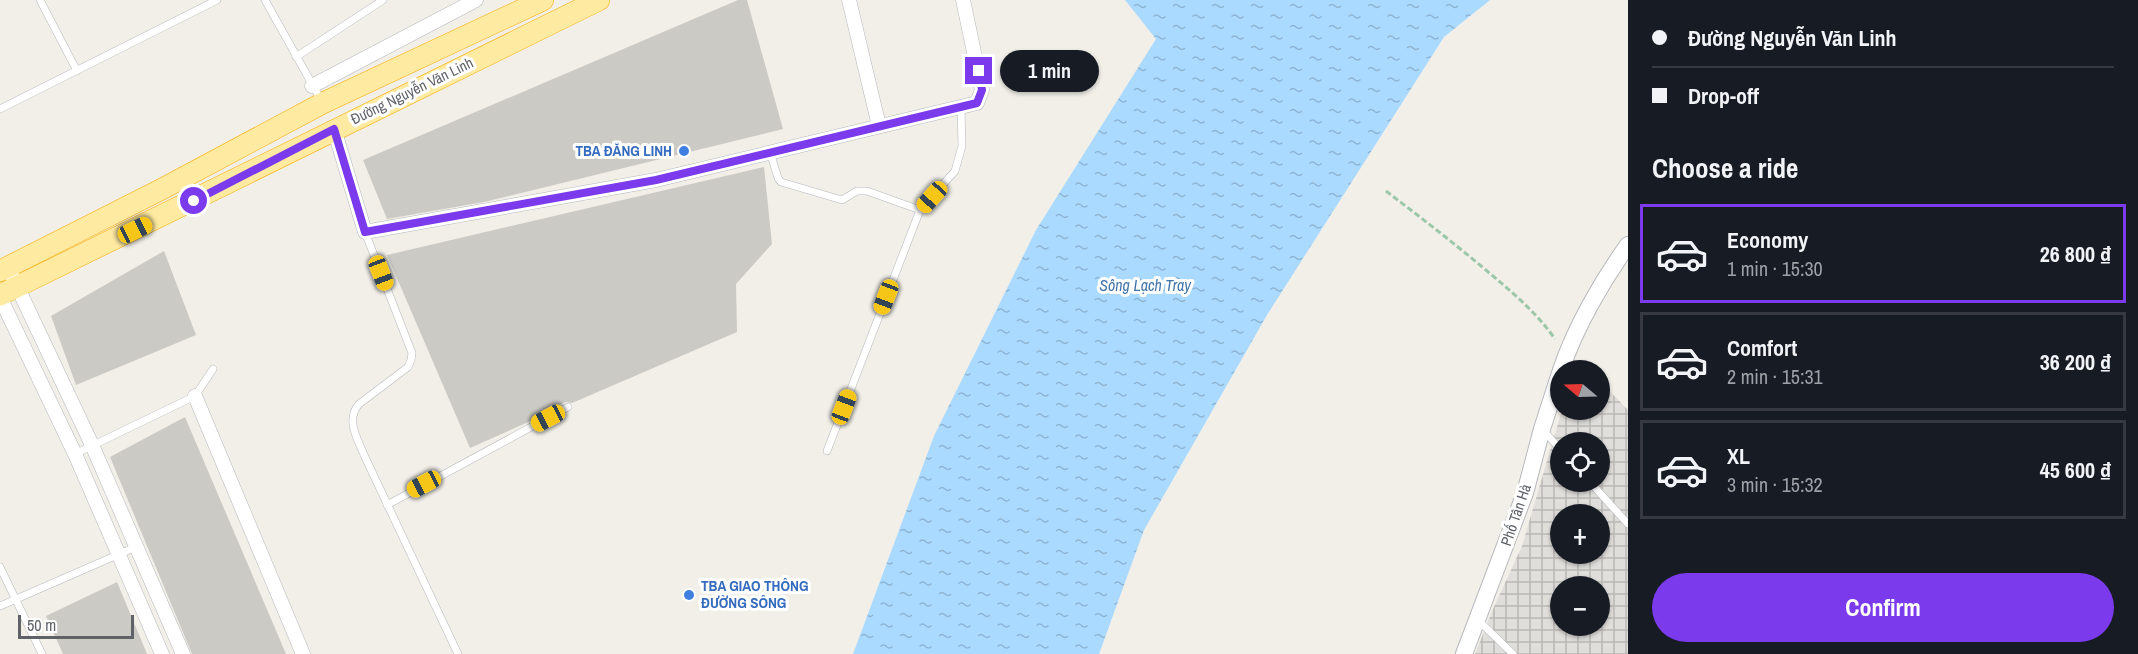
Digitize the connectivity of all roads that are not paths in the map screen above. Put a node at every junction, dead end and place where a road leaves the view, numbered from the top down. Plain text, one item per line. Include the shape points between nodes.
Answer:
1 (40, 0) edge
2 (217, 0) edge
3 (265, 0) edge
4 (383, 0) edge
5 (476, 0) edge
6 (543, 0) edge
7 (599, 0) edge
8 (849, 0) edge
9 (963, 0) edge
10 (297, 57) junction
11 (77, 71) junction
12 (317, 95) junction
13 (961, 107) junction
14 (0, 109) edge
15 (879, 126) junction
16 (334, 129) junction
17 (770, 152) junction
18 (920, 210) junction
19 (365, 232) junction
20 (1628, 245) edge
21 (4, 269) edge
22 (6, 293) edge
23 (1565, 360) edge
24 (213, 369) dead end
25 (195, 396) junction
26 (1550, 404) edge
27 (568, 406) dead end
28 (1542, 429) junction
29 (1550, 438) edge
30 (93, 445) junction
31 (827, 451) dead end
32 (75, 454) junction
33 (1599, 492) edge
34 (387, 505) junction
35 (1628, 524) edge
36 (138, 546) junction
37 (120, 554) junction
38 (0, 567) edge
39 (15, 599) junction
40 (0, 606) edge
41 (1477, 620) junction
42 (42, 654) edge
43 (162, 654) edge
44 (183, 654) edge
45 (303, 654) edge
46 (458, 654) edge
47 (1464, 654) edge
48 (1513, 654) edge

1 - 11 lane
2 - 11 lane
3 - 10 lane
4 - 10 lane
5 - 12 street
6 - 12 highway, Đường Nguyễn Văn Linh
7 - 16 highway, Đường Nguyễn Văn Linh
8 - 15 street
9 - 13 street via 982,90 977,103
10 - 12 lane
11 - 14 lane
12 - 21 highway, Đường Nguyễn Văn Linh via 162,189
13 - 15 street
13 - 18 lane via 962,146 955,171
15 - 17 street
16 - 19 street
16 - 22 highway, Đường Nguyễn Văn Linh
17 - 18 lane via 782,182 842,200 857,191 867,191
17 - 19 street via 656,180
18 - 31 lane
19 - 34 lane via 412,353 408,367 359,404 352,418 355,434
20 - 23 street, Phố Tân Hà via 1590,307
21 - 22 street
22 - 30 street
22 - 32 street
24 - 25 lane
25 - 30 lane
25 - 45 street
26 - 28 street, Phố Tân Hà
27 - 34 lane
28 - 29 lane
28 - 41 street, Phố Tân Hà via 1525,493
30 - 32 lane
30 - 36 street
32 - 37 street
33 - 35 lane
34 - 46 lane
36 - 37 lane
36 - 44 street
37 - 39 lane
37 - 43 street
38 - 39 lane
39 - 40 lane
39 - 42 lane
41 - 47 street, Phố Tân Hà
41 - 48 lane

